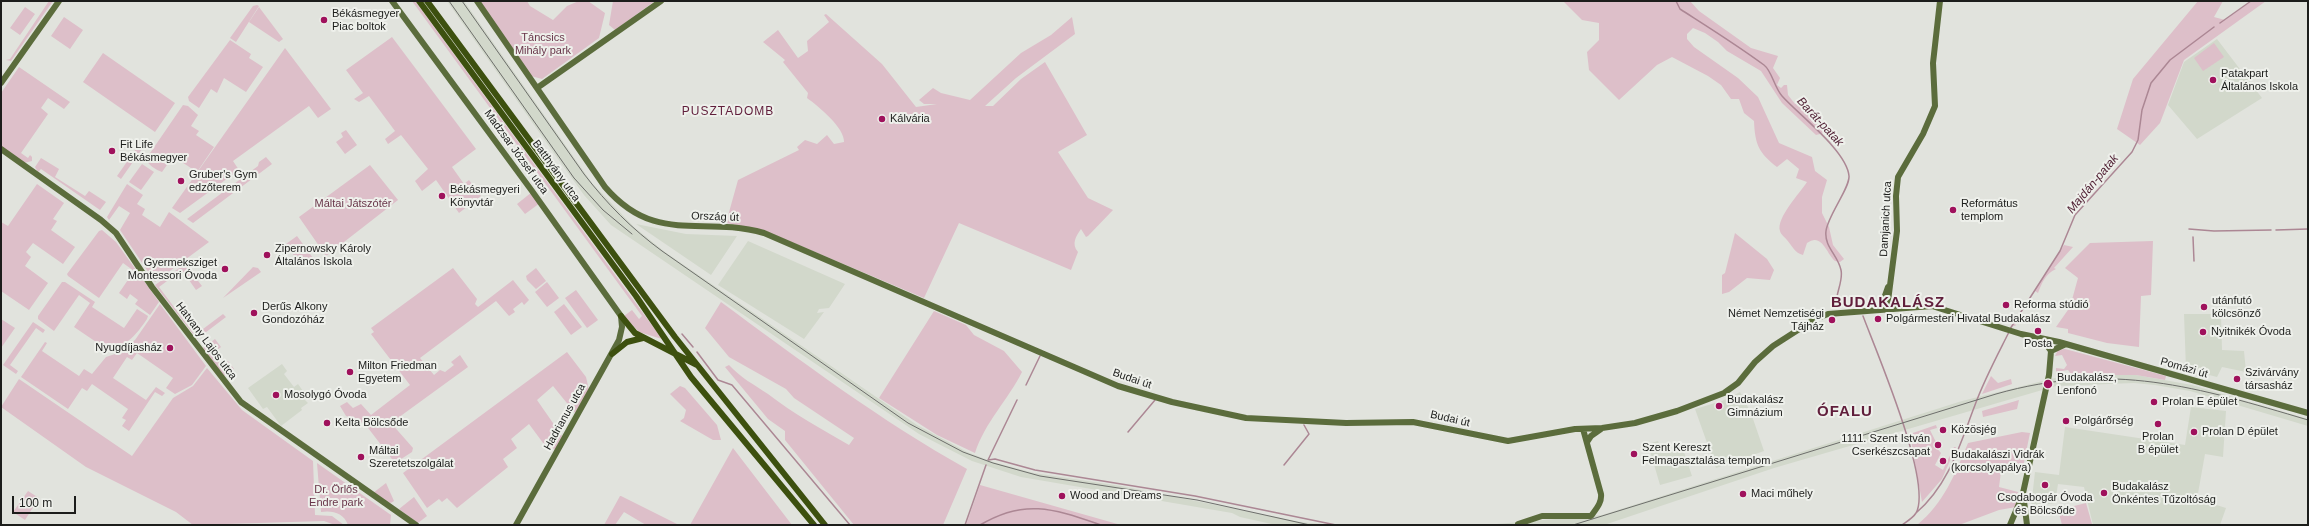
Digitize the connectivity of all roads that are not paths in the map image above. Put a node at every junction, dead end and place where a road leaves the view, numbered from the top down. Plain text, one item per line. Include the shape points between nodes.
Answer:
1 (59, 1) edge
2 (392, 1) edge
3 (419, 1) edge
4 (427, 1) edge
5 (477, 1) edge
6 (661, 1) edge
7 (1940, 1) edge
8 (1, 83) edge
9 (537, 88) junction
10 (1, 149) edge
11 (1891, 280) junction
12 (1890, 309) junction
13 (1880, 310) junction
14 (621, 316) junction
15 (643, 338) junction
16 (2052, 347) junction
17 (1037, 352) joint
18 (612, 354) junction
19 (675, 355) junction
20 (698, 366) junction
21 (2308, 413) edge
22 (1602, 428) junction
23 (1585, 429) junction
24 (1591, 436) junction
25 (1587, 442) junction
26 (2023, 493) junction
27 (2017, 511) junction
28 (2025, 513) junction
29 (1518, 524) dead end
30 (2013, 524) edge
31 (2025, 524) edge
32 (416, 525) edge
33 (516, 525) edge
34 (814, 525) edge
35 (825, 525) edge

1 - 8 main road
2 - 14 main road, Madzsar József utca via 532,190
3 - 19 main road, Batthyány utca via 596,242
4 - 20 main road, Batthyány utca
5 - 9 main road, Ország út
6 - 9 main road
7 - 11 main road, Damjanich utca via 1933,63 1935,106 1923,134 1898,177 1897,231
9 - 17 main road, Ország út via 605,187 622,205 639,216 668,225 738,228 764,233
10 - 32 main road, Hatvany Lajos utca via 116,233 152,287 241,402
11 - 12 main road via 1888,301
11 - 13 main road
12 - 13 main road, Budai út
12 - 16 main road via 1932,306 2043,340
13 - 22 main road, Budai út via 1834,313 1820,317 1778,342 1728,391 1660,416
14 - 15 main road via 631,330
14 - 18 main road, Hadrianus utca via 621,333
15 - 18 main road via 627,342
15 - 19 main road
16 - 21 main road, Pomázi út via 2066,344
16 - 26 main road via 2048,382
17 - 23 main road, Budai út via 1138,393 1246,418 1346,423 1413,422 1505,442
18 - 33 main road, Hadrianus utca
19 - 20 main road
19 - 34 main road, Batthyány utca via 712,405
20 - 35 main road, Batthyány utca
22 - 23 main road, Budai út
22 - 24 main road
23 - 24 main road
23 - 25 main road
24 - 25 main road
25 - 29 main road via 1602,497 1591,516 1542,516
26 - 27 main road
26 - 28 main road
27 - 28 main road
27 - 30 main road
28 - 31 main road

